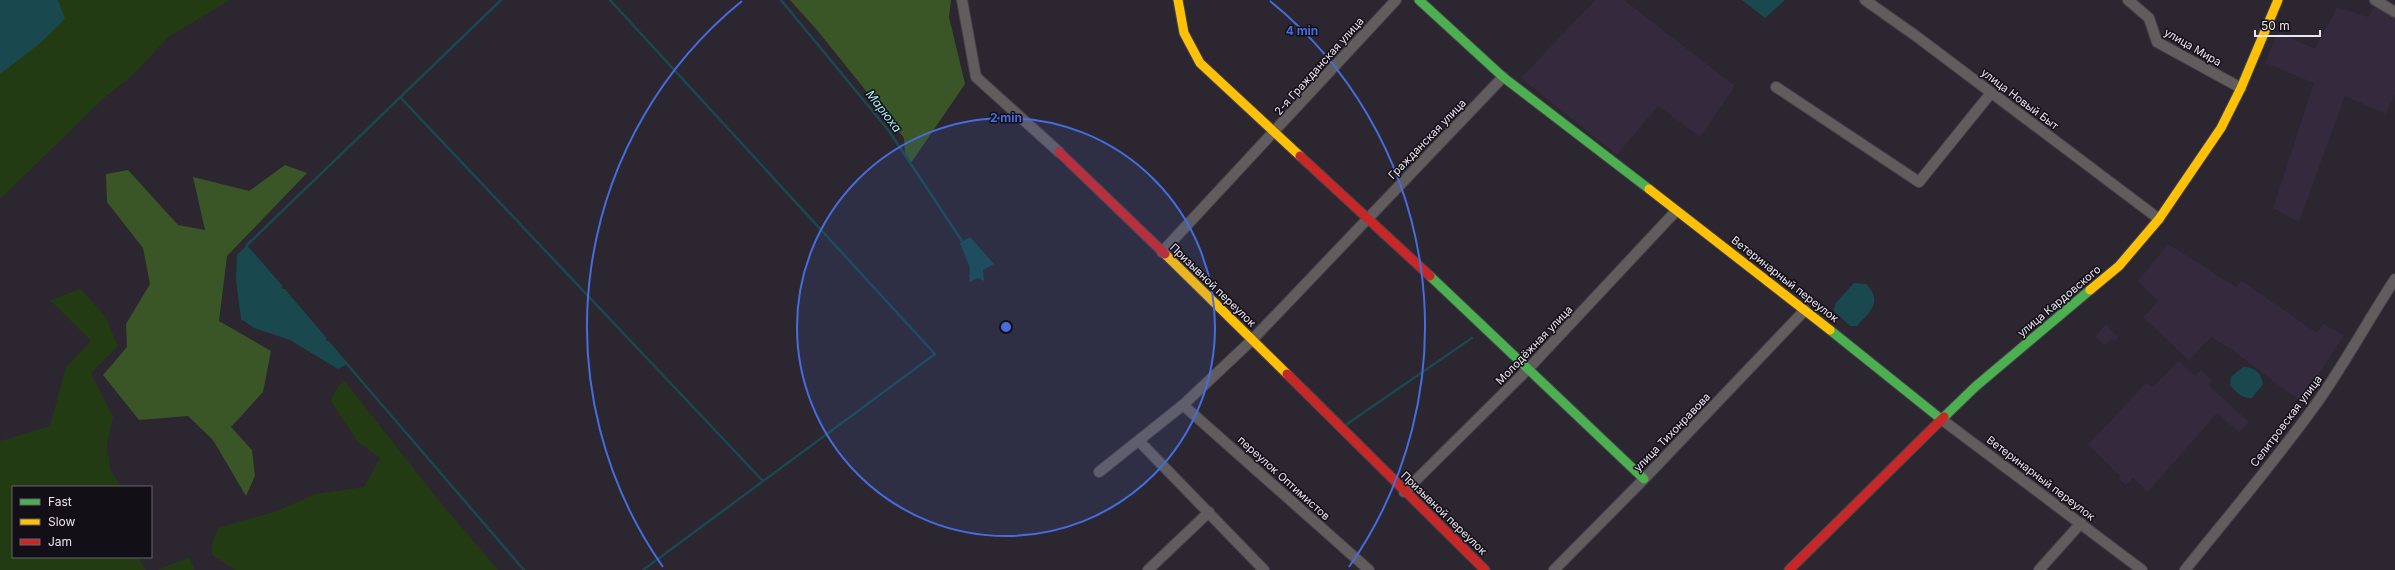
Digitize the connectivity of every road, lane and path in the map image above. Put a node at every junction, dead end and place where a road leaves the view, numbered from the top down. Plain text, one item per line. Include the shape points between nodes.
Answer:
1 (962, 0) edge
2 (1178, 0) edge
3 (1396, 0) edge
4 (1419, 0) edge
5 (1865, 0) edge
6 (2128, 0) edge
7 (2278, 0) edge
8 (2375, 0) edge
9 (2395, 12) edge
10 (1503, 77) junction
11 (1776, 87) dead end
12 (2241, 88) junction
13 (1991, 93) junction
14 (1276, 132) junction
15 (1059, 152) joint
16 (1676, 211) junction
17 (1368, 218) junction
18 (2159, 219) junction
19 (1162, 252) junction
20 (2395, 279) edge
21 (1805, 310) junction
22 (1252, 340) junction
23 (1529, 368) junction
24 (1183, 405) junction
25 (1941, 418) junction
26 (1139, 440) junction
27 (1099, 472) dead end
28 (1644, 479) junction
29 (1404, 492) junction
30 (1209, 512) junction
31 (2081, 523) junction
32 (1148, 570) edge
33 (1264, 570) edge
34 (1369, 570) edge
35 (1485, 570) edge
36 (1554, 570) edge
37 (1789, 570) edge
38 (2039, 570) edge
39 (2142, 570) edge
40 (2184, 570) edge

1 - 15 street, Призывной переулок via 976,77
2 - 14 street, 2-я Гражданская улица via 1181,26 1187,45 1200,63
3 - 14 street, 2-я Гражданская улица
4 - 10 street, Ветеринарный переулок
5 - 13 street, улица Новый Быт
6 - 12 street, улица Мира via 2149,18 2157,42
7 - 12 street, улица Кардовского
8 - 9 street
10 - 16 street, Ветеринарный переулок
10 - 17 street, Гражданская улица
11 - 13 street via 1918,182
12 - 18 street, улица Кардовского via 2221,128
13 - 18 street, улица Новый Быт
14 - 17 street
14 - 19 street, 2-я Гражданская улица
15 - 19 street, Призывной переулок
16 - 21 street, Ветеринарный переулок
16 - 23 street, Молодёжная улица
17 - 22 street, Гражданская улица
17 - 23 street
18 - 25 street, улица Кардовского via 2119,266
19 - 22 street, Призывной переулок
20 - 40 street, Селитровская улица via 2318,400
21 - 25 street, Ветеринарный переулок
21 - 28 street, улица Тихонравова
22 - 24 street, Гражданская улица
22 - 29 street, Призывной переулок
23 - 28 street
23 - 29 street, Молодёжная улица
24 - 26 street, Гражданская улица
24 - 34 street, переулок Оптимистов
25 - 31 street, Ветеринарный переулок
25 - 37 street, улица Кардовского
26 - 27 street, Гражданская улица
26 - 30 street
28 - 36 street, улица Тихонравова
29 - 35 street, Призывной переулок
30 - 32 street
30 - 33 street
31 - 38 street
31 - 39 street, Ветеринарный переулок

